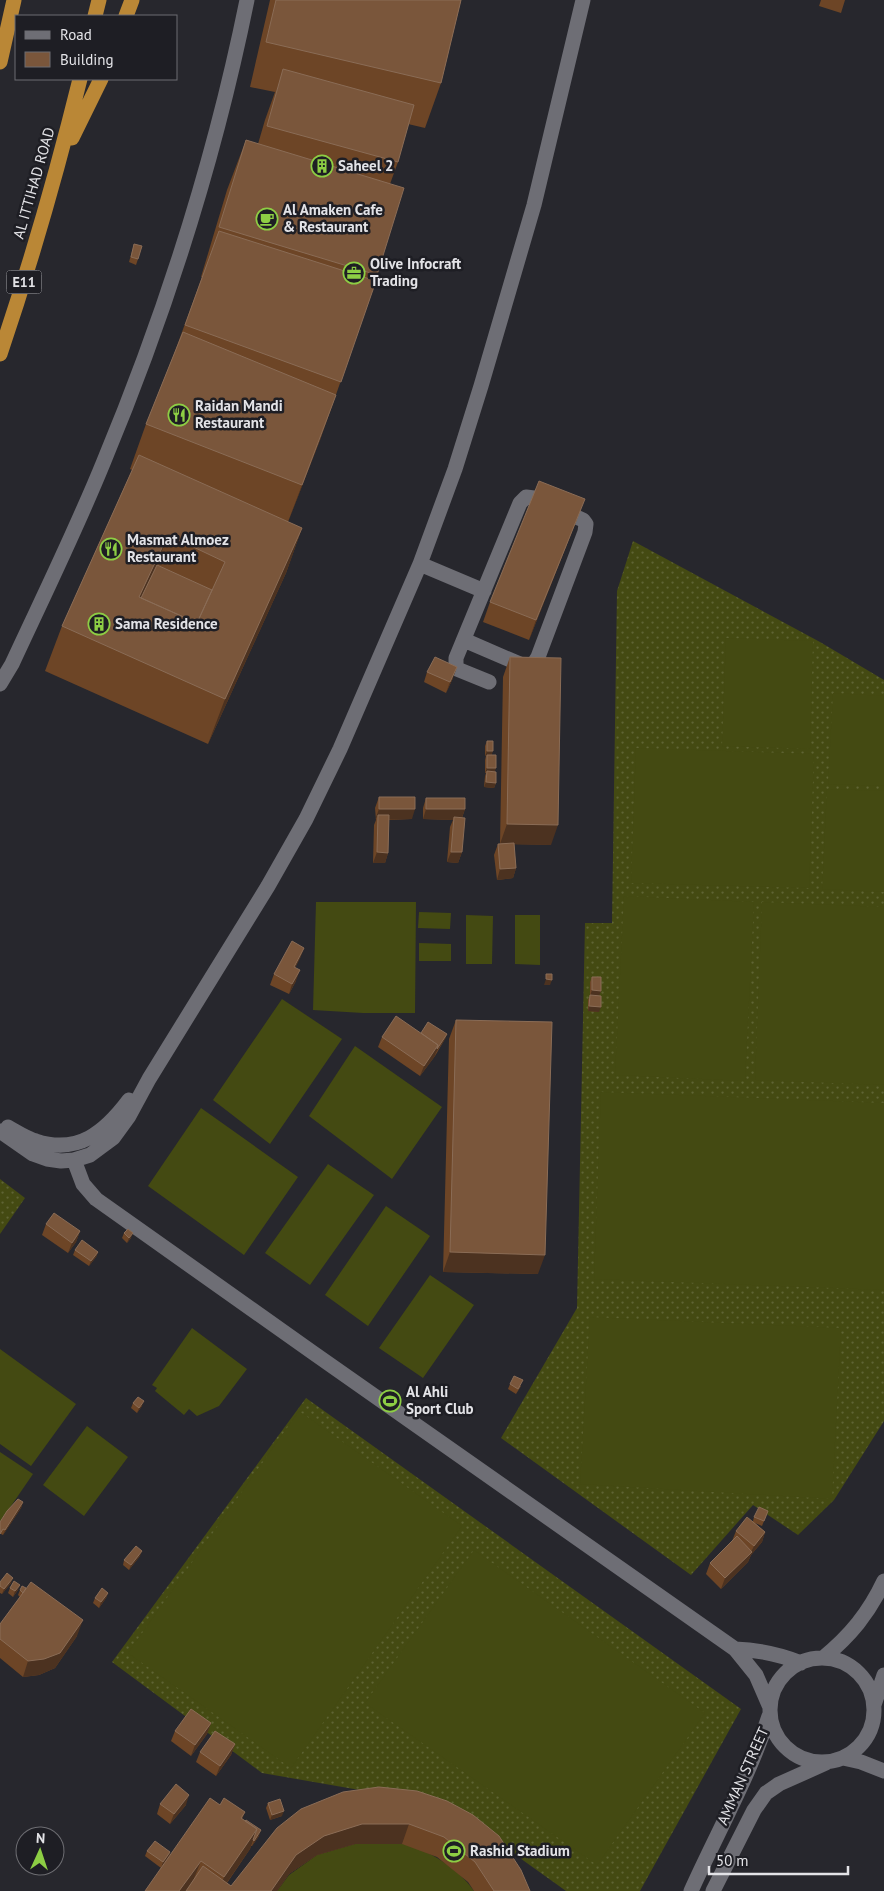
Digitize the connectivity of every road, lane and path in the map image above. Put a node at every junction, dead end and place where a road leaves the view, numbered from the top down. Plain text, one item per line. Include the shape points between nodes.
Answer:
1 (14, 0) edge
2 (99, 0) edge
3 (132, 0) edge
4 (247, 0) edge
5 (584, 0) edge
6 (95, 15) edge
7 (126, 15) edge
8 (0, 62) edge
9 (80, 80) edge
10 (100, 80) edge
11 (57, 171) junction
12 (0, 354) edge
13 (420, 564) junction
14 (484, 591) junction
15 (464, 640) junction
16 (489, 682) dead end
17 (0, 684) edge
18 (149, 1079) junction
19 (0, 1123) edge
20 (0, 1131) edge
21 (74, 1160) junction
22 (884, 1581) edge
23 (735, 1649) junction
24 (823, 1658) junction
25 (801, 1663) junction
26 (884, 1674) edge
27 (770, 1710) junction
28 (874, 1711) junction
29 (884, 1728) edge
30 (836, 1760) junction
31 (884, 1772) edge
32 (691, 1891) edge
33 (713, 1891) edge

1 - 8 highway
2 - 6 highway
3 - 7 highway
4 - 17 street via 204,180 164,305 75,530
5 - 13 street via 523,243 455,468
9 - 11 highway, AL ITTIHAD ROAD / E11
10 - 11 highway
11 - 12 highway, AL ITTIHAD ROAD / E11
13 - 14 street
13 - 18 street via 306,819
14 - 15 street
14 - 15 street via 522,499 534,498 586,524 533,665 522,665
15 - 16 street via 456,666
18 - 19 street via 114,1120 82,1142 46,1144
18 - 21 street via 113,1138 90,1155
20 - 21 street via 33,1154 47,1159
21 - 23 street via 83,1184 96,1199
22 - 24 street via 869,1611
23 - 25 street via 775,1654
23 - 27 street via 756,1675
24 - 25 street
24 - 28 street via 847,1665 858,1673 871,1694
25 - 27 street via 779,1680
26 - 28 street
27 - 30 street via 773,1730 790,1752 816,1762
27 - 32 street, AMMAN STREET via 758,1750
28 - 29 street
28 - 30 street via 867,1736 860,1745
30 - 31 street via 861,1762
30 - 33 street, AMMAN STREET via 779,1784 766,1793

